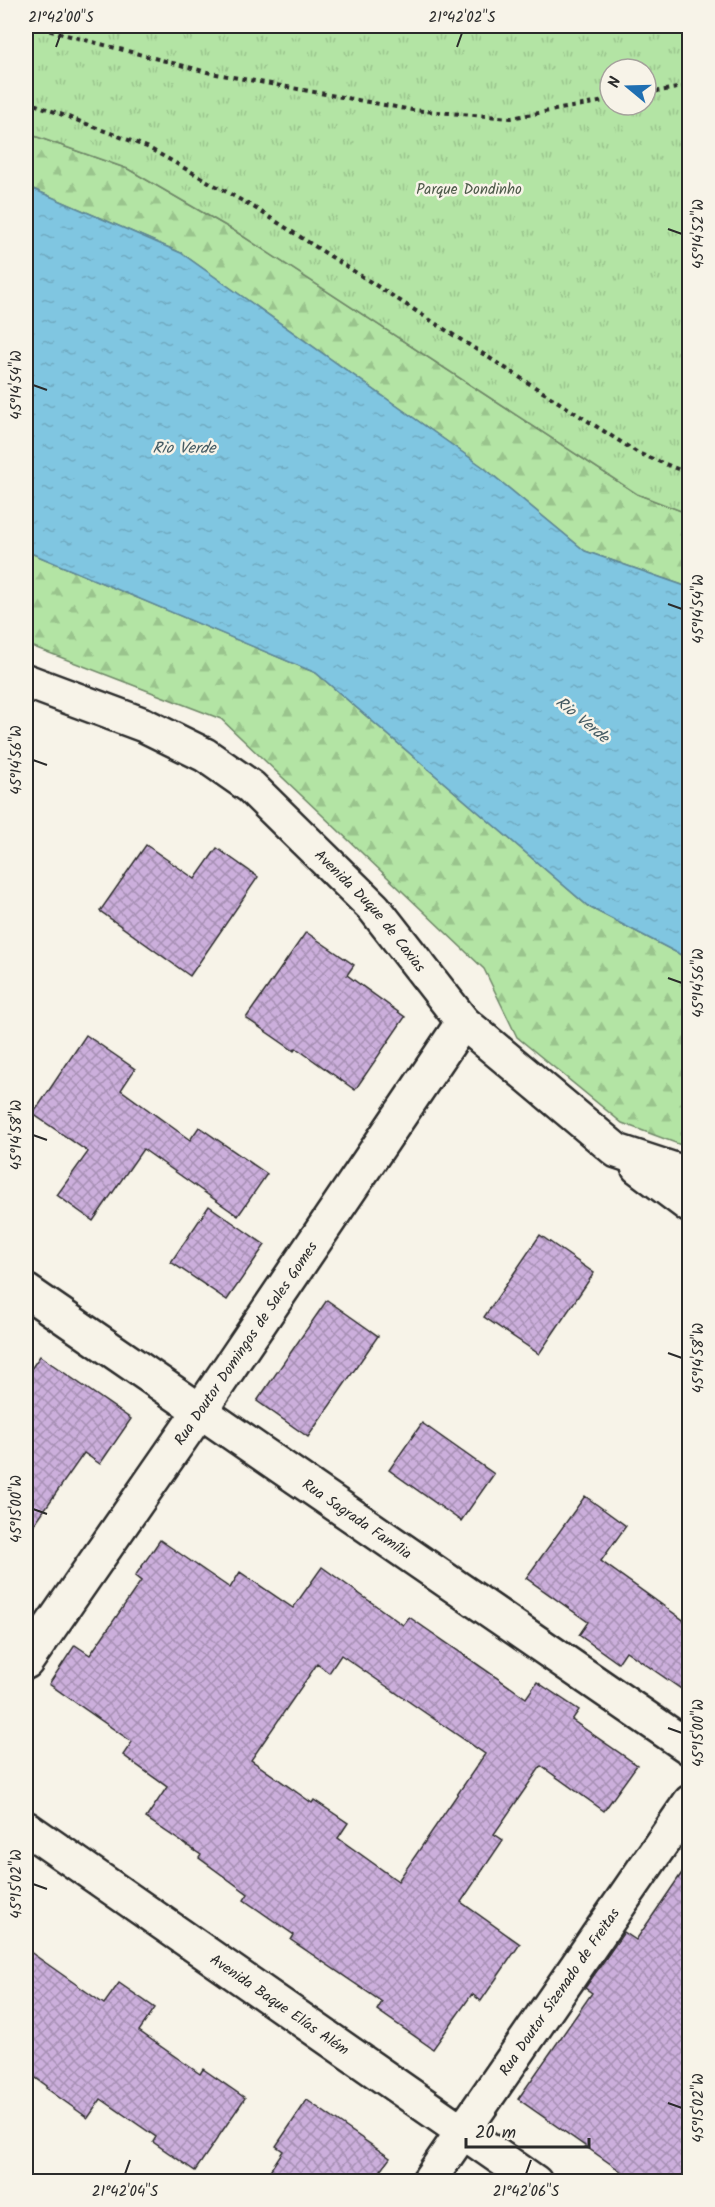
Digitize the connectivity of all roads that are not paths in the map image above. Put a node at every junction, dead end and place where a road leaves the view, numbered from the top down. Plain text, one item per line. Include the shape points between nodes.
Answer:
1 (26, 681) edge
2 (463, 1022) junction
3 (617, 1151) junction
4 (690, 1174) edge
5 (690, 1206) edge
6 (26, 1291) edge
7 (200, 1411) junction
8 (26, 1662) edge
9 (690, 1748) edge
10 (690, 1802) edge
11 (26, 1828) edge
12 (463, 2132) junction
13 (428, 2181) edge
14 (535, 2181) edge

1 - 2 street, Avenida Duque de Caxias via 144,725 205,755 251,787 374,908
2 - 3 street, Avenida Duque de Caxias
2 - 7 street, Rua Doutor Domingos de Sales Gomes
3 - 4 street, Avenida Duque de Caxias
3 - 5 street
6 - 7 street, Rua Sagrada Família
7 - 8 street, Rua Doutor Domingos de Sales Gomes
7 - 9 street, Rua Sagrada Família
10 - 12 street, Rua Doutor Sizenado de Freitas
11 - 12 street, Avenida Baque Elías Além
12 - 13 street, Rua Doutor Sizenado de Freitas
12 - 14 street, Avenida Baque Elías Além

